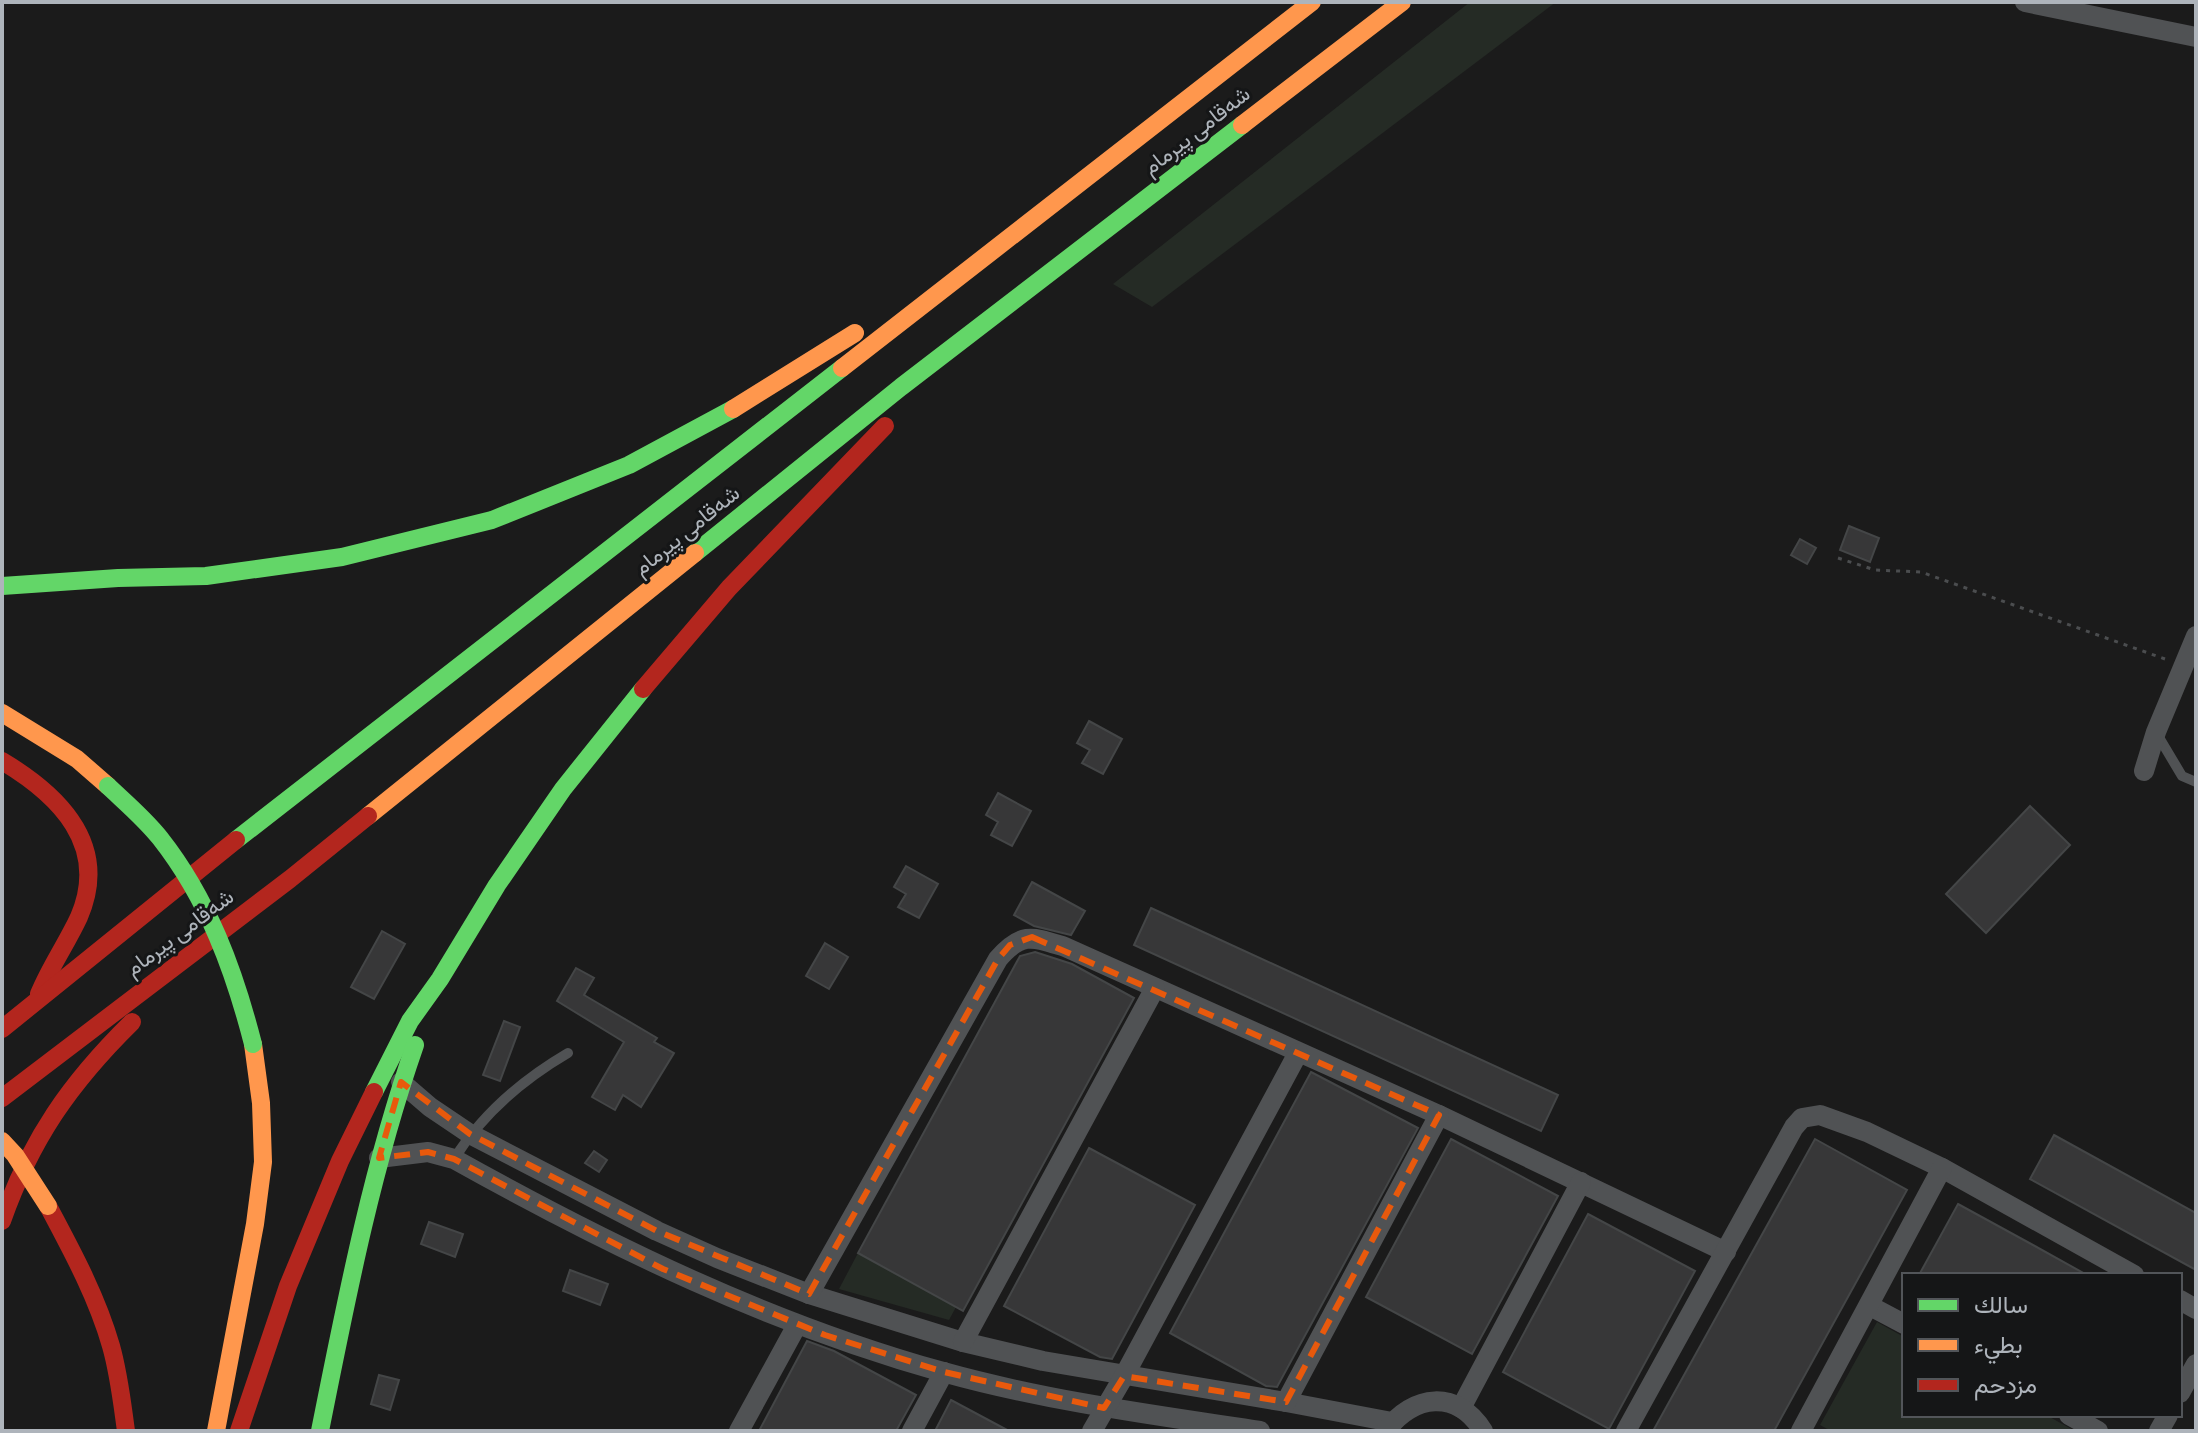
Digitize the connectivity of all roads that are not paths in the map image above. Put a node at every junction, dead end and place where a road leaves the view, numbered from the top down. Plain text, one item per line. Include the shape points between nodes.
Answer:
1 (1312, 2) edge
2 (1402, 2) edge
3 (2025, 2) edge
4 (2196, 37) edge
5 (897, 326) junction
6 (901, 387) junction
7 (2, 572) edge
8 (118, 578) junction
9 (2, 586) edge
10 (2196, 636) edge
11 (2, 713) edge
12 (2156, 732) junction
13 (2, 761) edge
14 (2144, 771) dead end
15 (2196, 782) edge
16 (156, 978) junction
17 (440, 979) junction
18 (1155, 988) junction
19 (35, 1004) junction
20 (2, 1029) edge
21 (568, 1053) dead end
22 (1298, 1053) junction
23 (401, 1082) junction
24 (2, 1098) edge
25 (1439, 1115) junction
26 (470, 1134) junction
27 (2, 1141) edge
28 (379, 1158) junction
29 (454, 1159) junction
30 (1942, 1168) junction
31 (1581, 1182) junction
32 (2, 1221) edge
33 (1726, 1252) junction
34 (2130, 1273) edge
35 (809, 1294) junction
36 (1870, 1306) junction
37 (1902, 1323) edge
38 (797, 1325) junction
39 (963, 1342) junction
40 (2196, 1364) edge
41 (944, 1372) junction
42 (1124, 1376) junction
43 (2182, 1389) edge
44 (1286, 1402) junction
45 (1104, 1408) junction
46 (1461, 1408) junction
47 (2073, 1417) edge
48 (1389, 1427) edge
49 (126, 1431) edge
50 (216, 1431) edge
51 (239, 1431) edge
52 (320, 1431) edge
53 (739, 1431) edge
54 (912, 1431) edge
55 (1092, 1431) edge
56 (1260, 1431) edge
57 (1483, 1431) edge
58 (1626, 1431) edge
59 (1801, 1431) edge
60 (2098, 1431) edge

1 - 5 main road, شەقامی پیرمام
2 - 6 main road, شەقامی پیرمام
3 - 4 street
5 - 8 main road via 850,334 735,408 629,465 492,520 342,557 206,576
5 - 19 main road, شەقامی پیرمام via 274,810
6 - 16 main road, شەقامی پیرمام via 290,879
6 - 17 main road via 884,428 729,588 563,789
7 - 8 main road
8 - 9 main road
10 - 12 street
11 - 50 main road, bridge via 77,759 160,838 201,901 232,968 253,1044 263,1162
12 - 14 street
12 - 15 lane via 2182,776
13 - 19 main road via 48,791 85,844 88,878 80,914 49,967
16 - 24 main road, شەقامی پیرمام
16 - 32 main road via 134,1020 89,1066 38,1133
17 - 23 main road
17 - 51 main road via 399,1041 340,1161 288,1286
18 - 22 street
18 - 35 street via 1043,940 1024,938 1010,945
18 - 39 street
19 - 20 main road, شەقامی پیرمام
21 - 26 lane via 511,1092
22 - 25 street
22 - 42 street
23 - 26 street
23 - 28 main road
25 - 31 street
25 - 44 street
26 - 29 lane
26 - 35 street via 657,1231
27 - 49 main road, bridge via 48,1206 81,1268 117,1367
28 - 29 street via 428,1152
28 - 52 main road
29 - 38 street via 663,1269
30 - 33 street via 1844,1123 1820,1115 1802,1118
30 - 34 street
30 - 36 street
31 - 33 street
31 - 46 street
33 - 58 street
35 - 39 street
36 - 37 street
36 - 59 street
38 - 41 street
38 - 53 street
39 - 42 street
40 - 43 street
41 - 45 street
41 - 54 street
42 - 44 street
42 - 45 street
44 - 48 street
45 - 55 street
45 - 56 street
46 - 48 street via 1427,1401 1410,1406
46 - 57 street
47 - 60 street

